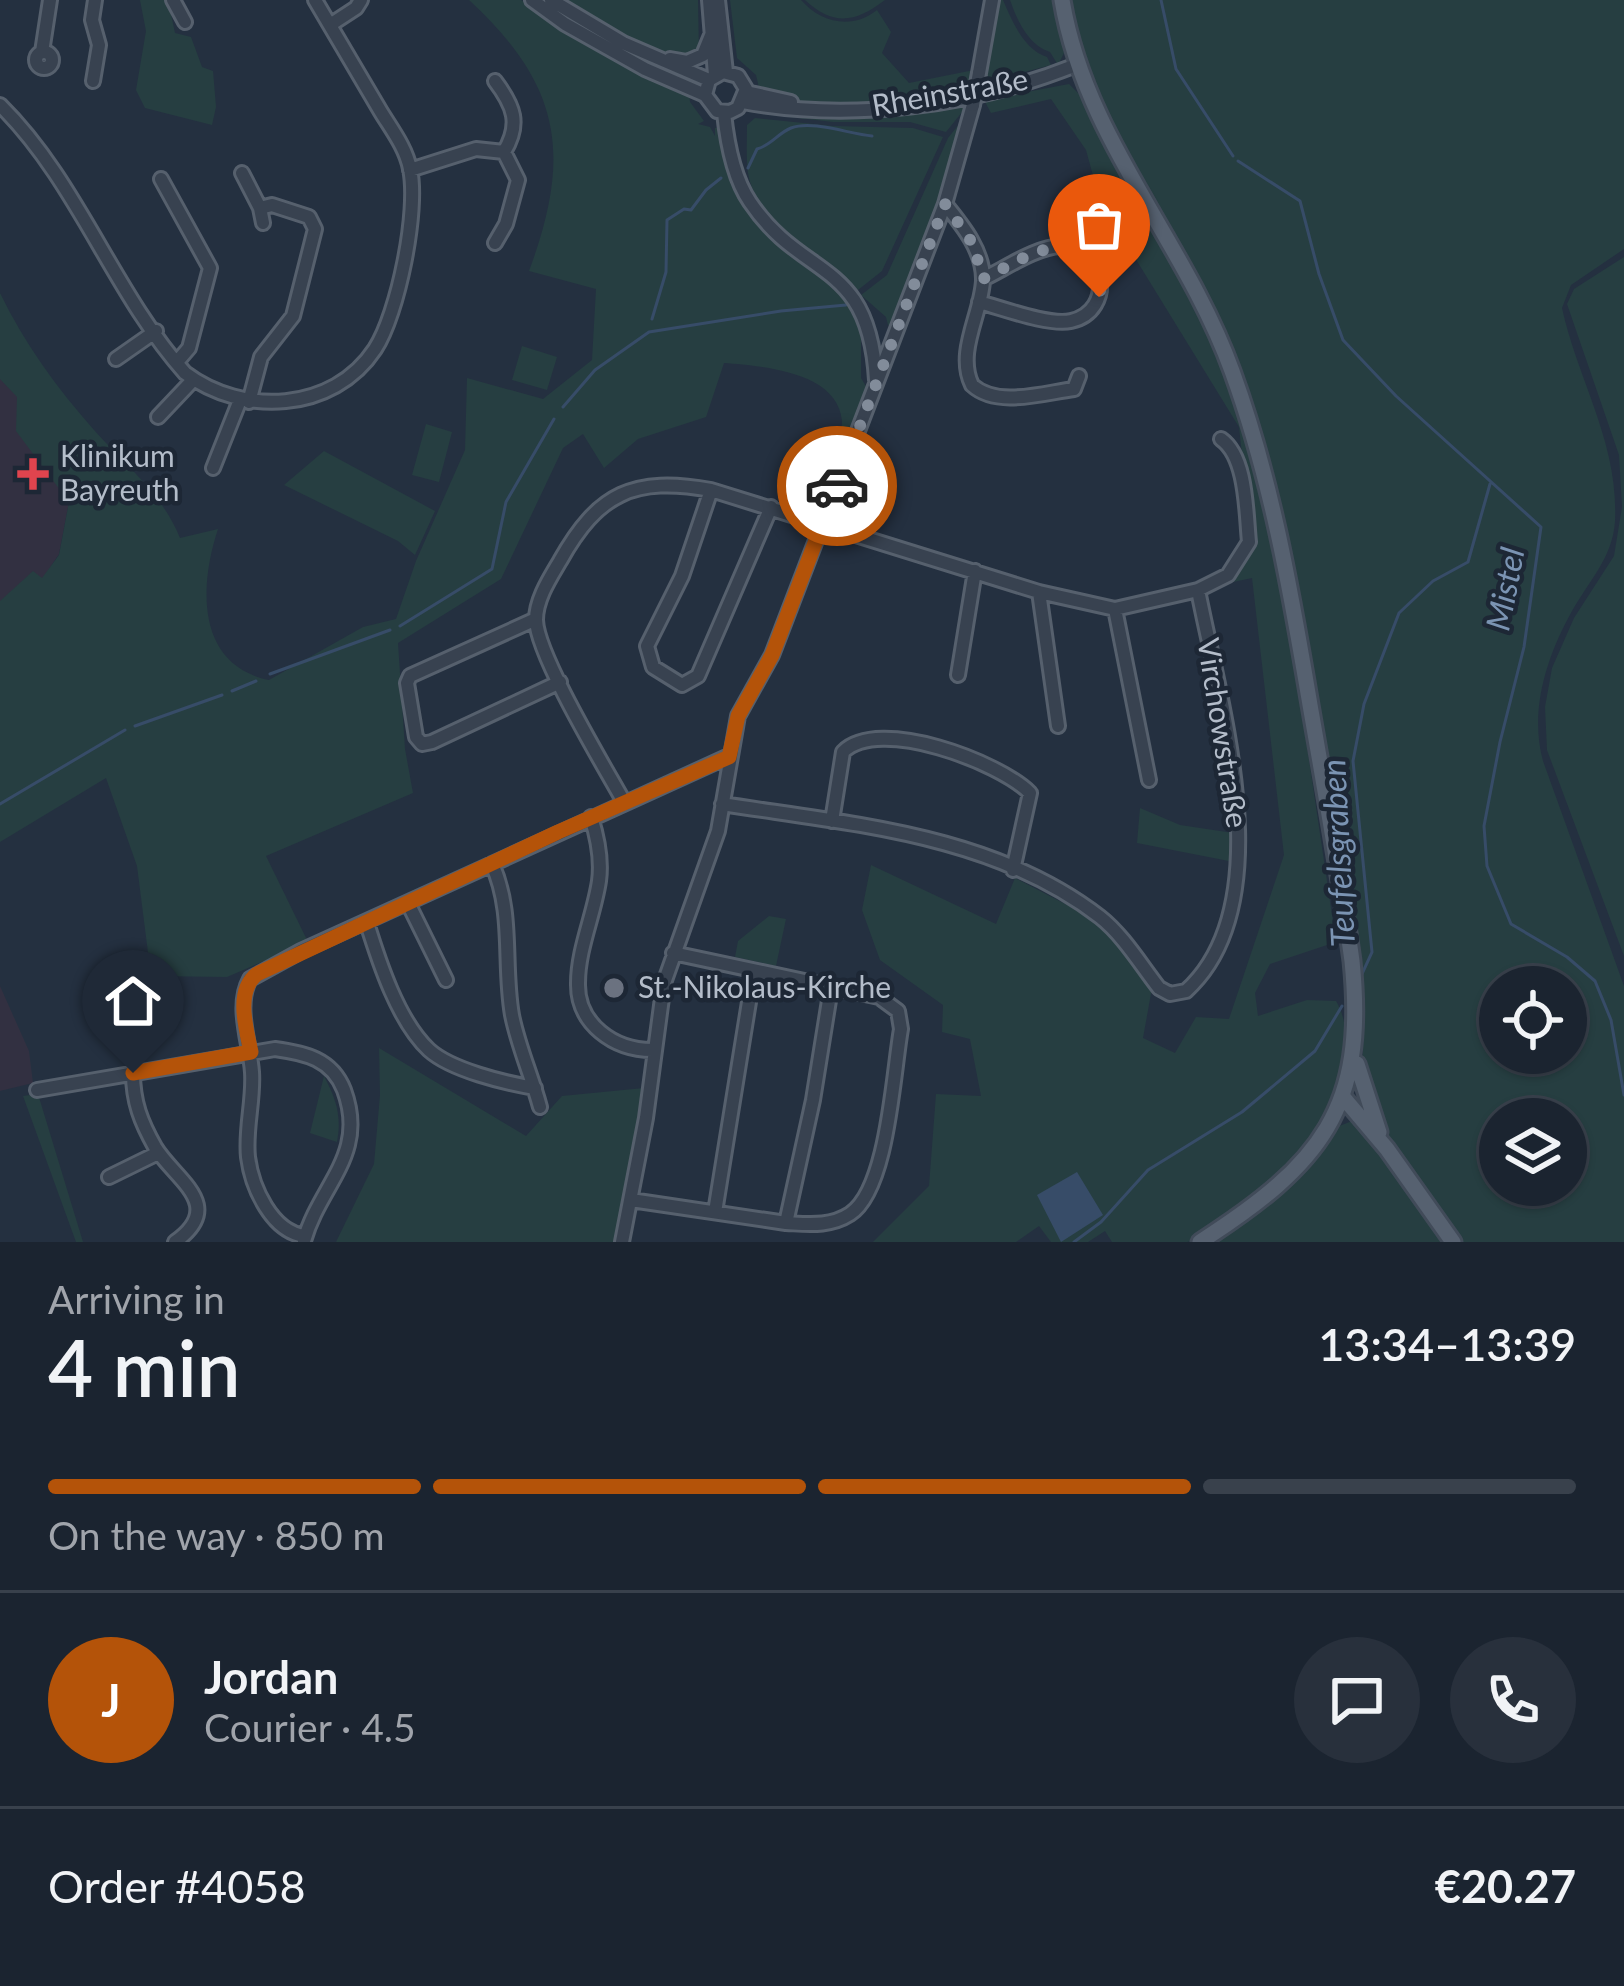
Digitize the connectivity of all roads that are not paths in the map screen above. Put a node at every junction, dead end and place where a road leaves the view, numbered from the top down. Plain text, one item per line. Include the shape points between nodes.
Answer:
1 (50, 0) edge
2 (95, 0) edge
3 (173, 0) edge
4 (315, 0) edge
5 (361, 0) edge
6 (532, 0) edge
7 (551, 0) edge
8 (713, 0) edge
9 (992, 0) edge
10 (1062, 0) edge
11 (185, 22) dead end
12 (330, 25) junction
13 (712, 33) junction
14 (42, 52) dead end
15 (651, 57) junction
16 (1076, 65) junction
17 (717, 75) junction
18 (93, 81) dead end
19 (495, 81) dead end
20 (705, 95) junction
21 (0, 105) edge
22 (736, 105) junction
23 (504, 152) junction
24 (410, 170) junction
25 (242, 173) dead end
26 (161, 179) dead end
27 (945, 204) junction
28 (495, 243) dead end
29 (983, 279) junction
30 (979, 302) junction
31 (155, 332) junction
32 (870, 332) junction
33 (894, 339) junction
34 (116, 359) dead end
35 (177, 362) junction
36 (1078, 376) dead end
37 (194, 379) junction
38 (876, 384) junction
39 (245, 401) junction
40 (158, 417) dead end
41 (1221, 439) dead end
42 (213, 468) dead end
43 (711, 490) junction
44 (771, 507) junction
45 (823, 524) junction
46 (975, 571) junction
47 (1198, 590) junction
48 (1039, 592) junction
49 (1115, 609) junction
50 (536, 619) junction
51 (958, 675) dead end
52 (560, 682) junction
53 (1058, 726) dead end
54 (729, 757) junction
55 (1149, 780) dead end
56 (623, 802) junction
57 (722, 804) junction
58 (591, 817) junction
59 (832, 821) junction
60 (492, 864) junction
61 (1013, 870) junction
62 (408, 903) junction
63 (368, 923) junction
64 (673, 953) junction
65 (754, 971) junction
66 (446, 980) dead end
67 (831, 988) junction
68 (1355, 1049) junction
69 (652, 1050) junction
70 (251, 1052) junction
71 (133, 1073) junction
72 (535, 1088) junction
73 (37, 1090) dead end
74 (1344, 1096) junction
75 (541, 1107) dead end
76 (1366, 1114) junction
77 (1324, 1132) junction
78 (158, 1153) junction
79 (109, 1177) dead end
80 (631, 1200) junction
81 (715, 1211) junction
82 (786, 1223) junction
83 (304, 1239) edge
84 (175, 1242) edge
85 (622, 1242) edge
86 (1200, 1242) edge
87 (1453, 1242) edge

1 - 14 street
2 - 18 street
3 - 11 street
4 - 12 street
5 - 12 street
6 - 20 street via 645,69
7 - 15 street
8 - 13 street
8 - 17 street
9 - 27 street, bridge
10 - 16 main road
12 - 24 street
13 - 15 street via 695,60
13 - 17 street
15 - 17 street
16 - 22 street, Rheinstraße via 937,102
16 - 68 main road via 1210,320 1268,477 1339,866
17 - 20 street
17 - 22 street via 740,77
19 - 23 street via 515,126
20 - 22 street via 711,107
21 - 31 street via 66,190
22 - 32 street via 734,160 752,206 845,287
23 - 24 street via 476,149
23 - 28 street via 518,180
24 - 39 street via 410,229 375,349 326,390 299,400
25 - 39 street via 245,194 262,215 272,205 309,217 315,229 293,316 261,357
26 - 35 street via 210,268 189,348
27 - 29 street via 973,244
27 - 33 street
29 - 30 street
29 - 30 street via 1062,246 1090,257 1101,287 1090,310 1071,321
30 - 36 street via 966,360 979,392 1074,389
31 - 34 street
31 - 35 street
32 - 33 street
32 - 38 street
33 - 38 street
35 - 37 street
37 - 39 street
37 - 40 street
38 - 45 street
39 - 42 street
41 - 47 street via 1238,466 1249,542 1228,575
43 - 44 street
43 - 44 street via 647,646 653,667 687,685 698,676
43 - 50 street via 645,486 605,502 574,536
44 - 45 street
45 - 46 street
45 - 54 street via 772,655 738,716
46 - 48 street
46 - 51 street
47 - 49 street
47 - 61 street, Virchowstraße via 1237,792 1238,872 1212,956 1186,992 1170,994 1103,920
48 - 49 street
48 - 53 street
49 - 55 street
50 - 52 street
50 - 52 street via 410,676 416,736 432,742
52 - 56 street
54 - 56 street
54 - 57 street
56 - 58 street
57 - 59 street
57 - 64 street
58 - 60 street
58 - 69 street via 600,878 578,987 585,1015 624,1046
59 - 61 street via 936,838
59 - 61 street via 839,760 850,745 909,742 990,764 1030,794
60 - 62 street
60 - 72 street via 507,913 513,1017
62 - 63 street
62 - 66 street
63 - 70 street via 250,979 244,996
63 - 72 street via 392,992 430,1051
64 - 65 street
64 - 69 street
65 - 67 street
65 - 81 street
67 - 82 street
67 - 82 street via 886,1000 902,1018 876,1176 844,1217
68 - 74 main road
68 - 76 main road
69 - 80 street
70 - 71 street
70 - 83 street via 248,1157 265,1205
70 - 83 street via 304,1053 330,1066 350,1106 350,1149
71 - 73 street
71 - 78 street via 137,1113
72 - 75 street
74 - 76 main road
74 - 77 main road
76 - 77 main road
76 - 87 main road
77 - 86 main road via 1253,1208
78 - 79 street
78 - 84 street via 197,1202 192,1227
80 - 81 street
80 - 85 street
81 - 82 street

